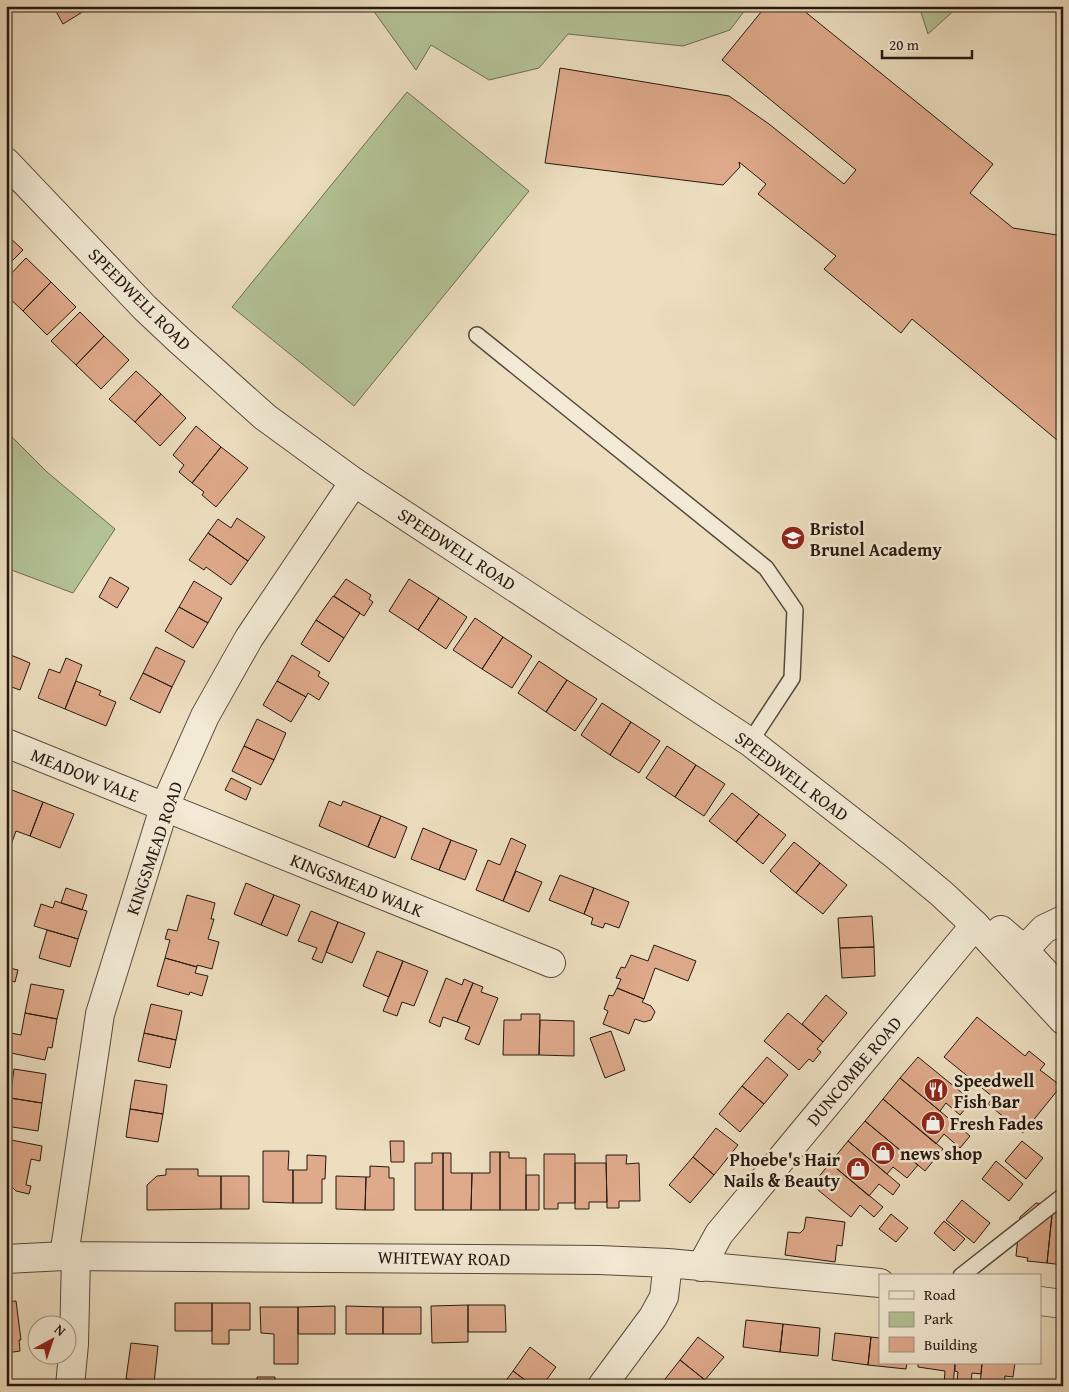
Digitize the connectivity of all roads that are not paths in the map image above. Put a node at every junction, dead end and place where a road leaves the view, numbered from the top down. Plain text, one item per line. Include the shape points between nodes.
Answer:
1 (6, 162) edge
2 (477, 335) dead end
3 (354, 482) junction
4 (750, 742) junction
5 (6, 743) edge
6 (164, 808) junction
7 (942, 894) junction
8 (1063, 920) edge
9 (975, 925) junction
10 (1024, 950) junction
11 (550, 963) dead end
12 (1063, 992) edge
13 (1063, 1020) edge
14 (1063, 1196) edge
15 (70, 1256) junction
16 (6, 1259) edge
17 (668, 1263) junction
18 (701, 1266) junction
19 (964, 1274) edge
20 (879, 1283) edge
21 (1042, 1301) edge
22 (1063, 1304) edge
23 (70, 1386) edge
24 (602, 1386) edge

1 - 3 street, SPEEDWELL ROAD via 179,340 265,417
2 - 4 lane via 766,568 795,610 792,678
3 - 4 street, SPEEDWELL ROAD
3 - 6 street, KINGSMEAD ROAD via 249,638 205,716
4 - 7 street, SPEEDWELL ROAD
5 - 6 street, MEADOW VALE
6 - 11 street, KINGSMEAD WALK
6 - 15 street, KINGSMEAD ROAD via 100,1014
7 - 9 street, SPEEDWELL ROAD
7 - 10 street, SPEEDWELL ROAD via 1001,930
8 - 10 street via 1044,929
9 - 13 street, SPEEDWELL ROAD
9 - 18 street, DUNCOMBE ROAD via 719,1234
10 - 12 street, SPEEDWELL ROAD
14 - 19 lane
15 - 16 street, WHITEWAY ROAD
15 - 17 street, WHITEWAY ROAD
15 - 23 street, KINGSMEAD ROAD via 74,1344
17 - 18 street, WHITEWAY ROAD
17 - 24 street via 664,1297 654,1316
18 - 20 street, WHITEWAY ROAD
21 - 22 street

